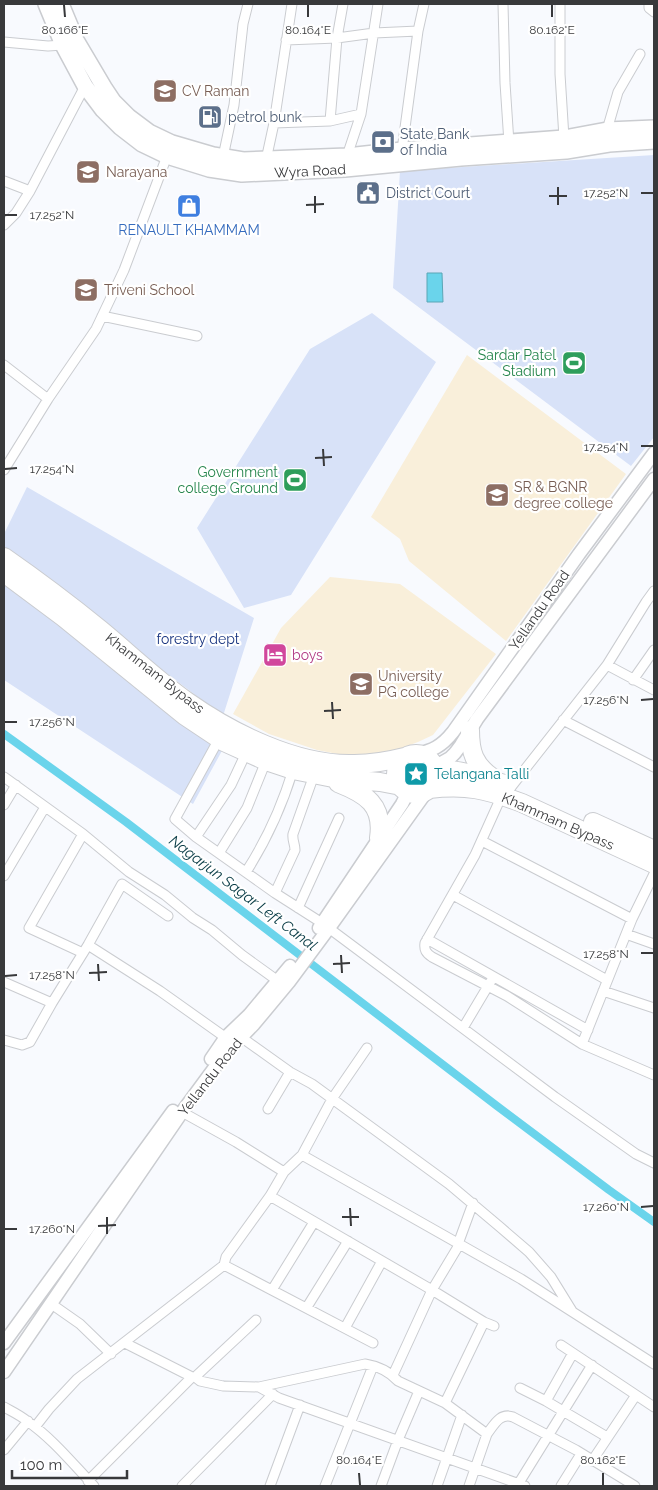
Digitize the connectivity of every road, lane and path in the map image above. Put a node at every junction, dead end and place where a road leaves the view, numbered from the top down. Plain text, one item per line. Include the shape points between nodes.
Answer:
1 (46, 4) edge
2 (61, 4) edge
3 (248, 4) edge
4 (292, 4) edge
5 (343, 4) edge
6 (378, 4) edge
7 (424, 4) edge
8 (503, 4) edge
9 (649, 4) edge
10 (560, 5) dead end
11 (654, 12) edge
12 (418, 31) junction
13 (374, 33) junction
14 (337, 38) junction
15 (286, 40) junction
16 (4, 42) edge
17 (63, 46) junction
18 (640, 54) dead end
19 (84, 86) junction
20 (361, 114) junction
21 (330, 121) junction
22 (274, 123) junction
23 (654, 128) edge
24 (607, 130) junction
25 (564, 138) junction
26 (654, 141) edge
27 (509, 142) junction
28 (402, 150) junction
29 (167, 156) junction
30 (347, 156) junction
31 (266, 160) junction
32 (229, 163) junction
33 (4, 181) edge
34 (30, 191) junction
35 (4, 225) edge
36 (102, 316) junction
37 (197, 336) dead end
38 (4, 366) edge
39 (48, 399) junction
40 (654, 453) edge
41 (4, 470) edge
42 (654, 479) edge
43 (4, 557) edge
44 (4, 573) edge
45 (654, 591) edge
46 (654, 650) edge
47 (607, 665) junction
48 (633, 680) junction
49 (654, 690) edge
50 (563, 720) junction
51 (470, 730) junction
52 (219, 739) junction
53 (246, 753) junction
54 (412, 755) junction
55 (266, 761) junction
56 (654, 767) edge
57 (435, 768) junction
58 (293, 770) junction
59 (314, 775) junction
60 (4, 777) edge
61 (16, 784) junction
62 (404, 789) junction
63 (506, 789) junction
64 (428, 790) junction
65 (4, 805) edge
66 (45, 807) junction
67 (339, 818) dead end
68 (83, 834) junction
69 (196, 836) junction
70 (379, 838) junction
71 (482, 841) junction
72 (654, 850) edge
73 (219, 853) junction
74 (654, 864) edge
75 (128, 872) junction
76 (246, 872) junction
77 (654, 874) edge
78 (4, 876) edge
79 (122, 884) junction
80 (275, 893) junction
81 (453, 895) junction
82 (298, 908) junction
83 (168, 916) dead end
84 (632, 919) junction
85 (322, 931) junction
86 (626, 934) junction
87 (427, 939) junction
88 (88, 944) junction
89 (654, 944) edge
90 (82, 953) junction
91 (494, 977) junction
92 (284, 979) junction
93 (607, 980) junction
94 (4, 982) edge
95 (488, 986) junction
96 (603, 991) junction
97 (52, 1002) junction
98 (654, 1008) edge
99 (462, 1028) junction
100 (588, 1030) junction
101 (233, 1039) junction
102 (4, 1040) edge
103 (582, 1044) junction
104 (367, 1048) dead end
105 (290, 1072) junction
106 (654, 1075) edge
107 (332, 1099) junction
108 (268, 1109) dead end
109 (182, 1112) junction
110 (302, 1154) junction
111 (654, 1163) edge
112 (284, 1172) junction
113 (270, 1196) junction
114 (473, 1203) junction
115 (314, 1222) junction
116 (348, 1241) junction
117 (459, 1245) junction
118 (382, 1261) junction
119 (224, 1265) junction
120 (272, 1290) junction
121 (432, 1290) junction
122 (50, 1303) junction
123 (307, 1307) junction
124 (572, 1311) junction
125 (256, 1320) dead end
126 (484, 1322) junction
127 (494, 1326) dead end
128 (345, 1328) junction
129 (4, 1343) edge
130 (125, 1343) junction
131 (373, 1343) dead end
132 (561, 1344) dead end
133 (574, 1353) junction
134 (111, 1354) junction
135 (654, 1364) edge
136 (592, 1365) junction
137 (372, 1366) junction
138 (4, 1372) edge
139 (393, 1375) junction
140 (194, 1377) junction
141 (259, 1387) junction
142 (520, 1388) dead end
143 (419, 1391) junction
144 (273, 1394) junction
145 (636, 1395) junction
146 (546, 1402) junction
147 (445, 1403) junction
148 (300, 1405) junction
149 (4, 1407) edge
150 (654, 1407) edge
151 (564, 1412) junction
152 (462, 1415) junction
153 (349, 1423) junction
154 (31, 1424) junction
155 (487, 1434) junction
156 (549, 1436) junction
157 (607, 1437) junction
158 (398, 1440) junction
159 (4, 1450) edge
160 (581, 1454) junction
161 (448, 1458) junction
162 (592, 1461) junction
163 (476, 1468) junction
164 (91, 1483) edge
165 (520, 1485) edge
166 (182, 1486) edge
167 (270, 1486) edge
168 (325, 1486) edge
169 (381, 1486) edge
170 (437, 1486) edge
171 (469, 1486) edge
172 (561, 1486) edge
173 (635, 1486) edge

1 - 17 main road, Wyra Road
2 - 32 main road, Wyra Road via 76,40 113,101 150,132
3 - 32 street
4 - 15 street
5 - 14 street
6 - 13 street
7 - 12 street
8 - 27 street
9 - 11 street
10 - 25 street
12 - 13 street
12 - 28 street
13 - 14 street
13 - 20 street
14 - 15 street
14 - 21 street
15 - 22 street
16 - 17 street
17 - 19 main road, Wyra Road
18 - 24 street via 618,92
19 - 29 main road, Wyra Road via 120,127 142,144
19 - 34 street
20 - 21 street
20 - 30 street
21 - 22 street
22 - 31 street
23 - 24 main road, Wyra Road
24 - 25 main road, Wyra Road
25 - 27 main road, Wyra Road
26 - 32 main road, Wyra Road via 609,144 566,152 266,174 242,174
27 - 28 main road, Wyra Road
28 - 30 main road, Wyra Road
29 - 32 main road, Wyra Road via 209,169
29 - 36 street via 124,270
30 - 31 main road, Wyra Road
31 - 32 main road, Wyra Road
33 - 34 street
34 - 35 street
36 - 37 street
36 - 39 street
38 - 39 street
39 - 41 street
40 - 54 main road, Yellandu Road via 453,732 433,750
42 - 51 main road, Yellandu Road
43 - 54 highway, Khammam Bypass via 48,588 189,703 230,729 277,749 333,763 372,764
44 - 52 highway, Khammam Bypass via 185,716
45 - 47 street
46 - 48 street
47 - 48 street
47 - 50 street
48 - 49 street
50 - 56 street
50 - 63 street
51 - 57 main road, Yellandu Road via 450,758
51 - 63 highway via 476,762
52 - 53 highway, Khammam Bypass
52 - 69 street via 175,819
53 - 55 highway, Khammam Bypass
53 - 69 street via 231,785
54 - 57 highway via 427,758
54 - 62 highway via 397,769 398,781
55 - 58 highway, Khammam Bypass
55 - 73 street via 247,808
57 - 63 highway, Khammam Bypass via 469,773
57 - 64 highway via 435,780
58 - 59 highway, Khammam Bypass
58 - 76 street via 258,854
59 - 62 highway, Khammam Bypass via 387,783
59 - 70 highway via 348,787 367,798 378,813
59 - 80 street via 293,834 295,850
60 - 61 street
61 - 65 street
61 - 66 street
62 - 64 highway via 418,794
62 - 70 main road, Yellandu Road via 402,804
63 - 64 highway, Khammam Bypass via 465,787
63 - 71 street
63 - 72 highway, Khammam Bypass
63 - 74 highway, Khammam Bypass via 522,802
64 - 85 main road, Yellandu Road
66 - 68 street
66 - 78 street
67 - 82 street
68 - 75 street
68 - 90 street via 29,928
69 - 73 street
70 - 85 main road, Yellandu Road
71 - 81 street
71 - 84 street
73 - 76 street
75 - 79 street
75 - 92 street via 165,895 242,955
76 - 80 street
77 - 84 street
79 - 83 street
79 - 88 street
80 - 82 street
81 - 87 street
81 - 93 street
82 - 85 street
84 - 86 street
85 - 92 main road, Yellandu Road
85 - 99 street
86 - 89 street
86 - 93 street
87 - 91 street
87 - 95 street via 426,953
88 - 90 street
88 - 101 street
90 - 97 street
91 - 95 street
91 - 100 street
92 - 101 main road, Yellandu Road via 254,1024
93 - 96 street
94 - 97 street
95 - 99 street
95 - 103 street
96 - 98 street
96 - 100 street
97 - 102 street via 30,1042 22,1045
99 - 111 street via 636,1154
100 - 103 street
101 - 105 street
101 - 109 main road, Yellandu Road
101 - 129 main road, Yellandu Road
103 - 106 street
104 - 107 street
105 - 107 street
105 - 108 street
107 - 110 street
107 - 114 street
109 - 112 street
109 - 122 main road, Yellandu Road
110 - 112 street
110 - 117 street
112 - 113 street
113 - 115 street
113 - 119 street via 226,1256
114 - 117 street
114 - 124 street via 529,1252 551,1277
115 - 116 street
115 - 120 street
116 - 118 street
116 - 123 street
117 - 121 street
117 - 124 street
118 - 121 street
118 - 128 street
119 - 120 street
119 - 130 street
120 - 123 street
121 - 126 street
121 - 139 street
122 - 134 street via 80,1324
122 - 138 main road, Yellandu Road
123 - 128 street
124 - 135 street
125 - 140 street
126 - 127 street
126 - 147 street
128 - 131 street
130 - 134 street
130 - 140 street
132 - 133 street
133 - 136 street
133 - 146 street
134 - 154 street via 77,1379
136 - 145 street
136 - 151 street
137 - 139 street
137 - 141 street via 365,1364
137 - 153 street
139 - 143 street
140 - 141 street via 223,1386
140 - 164 street
141 - 144 street
142 - 146 street
143 - 147 street
143 - 158 street
144 - 148 street
144 - 166 street
145 - 150 street
145 - 157 street
146 - 151 street
147 - 152 street
148 - 153 street
148 - 167 street
149 - 154 street
151 - 156 street
151 - 157 street
152 - 155 street
152 - 161 street
153 - 158 street
153 - 168 street
154 - 159 street
154 - 164 street
155 - 156 street via 499,1418 508,1415
155 - 163 street
156 - 160 street
156 - 165 street
157 - 162 street
158 - 161 street
158 - 169 street
160 - 162 street
160 - 172 street
161 - 163 street
161 - 170 street
162 - 173 street
163 - 165 street
163 - 171 street

